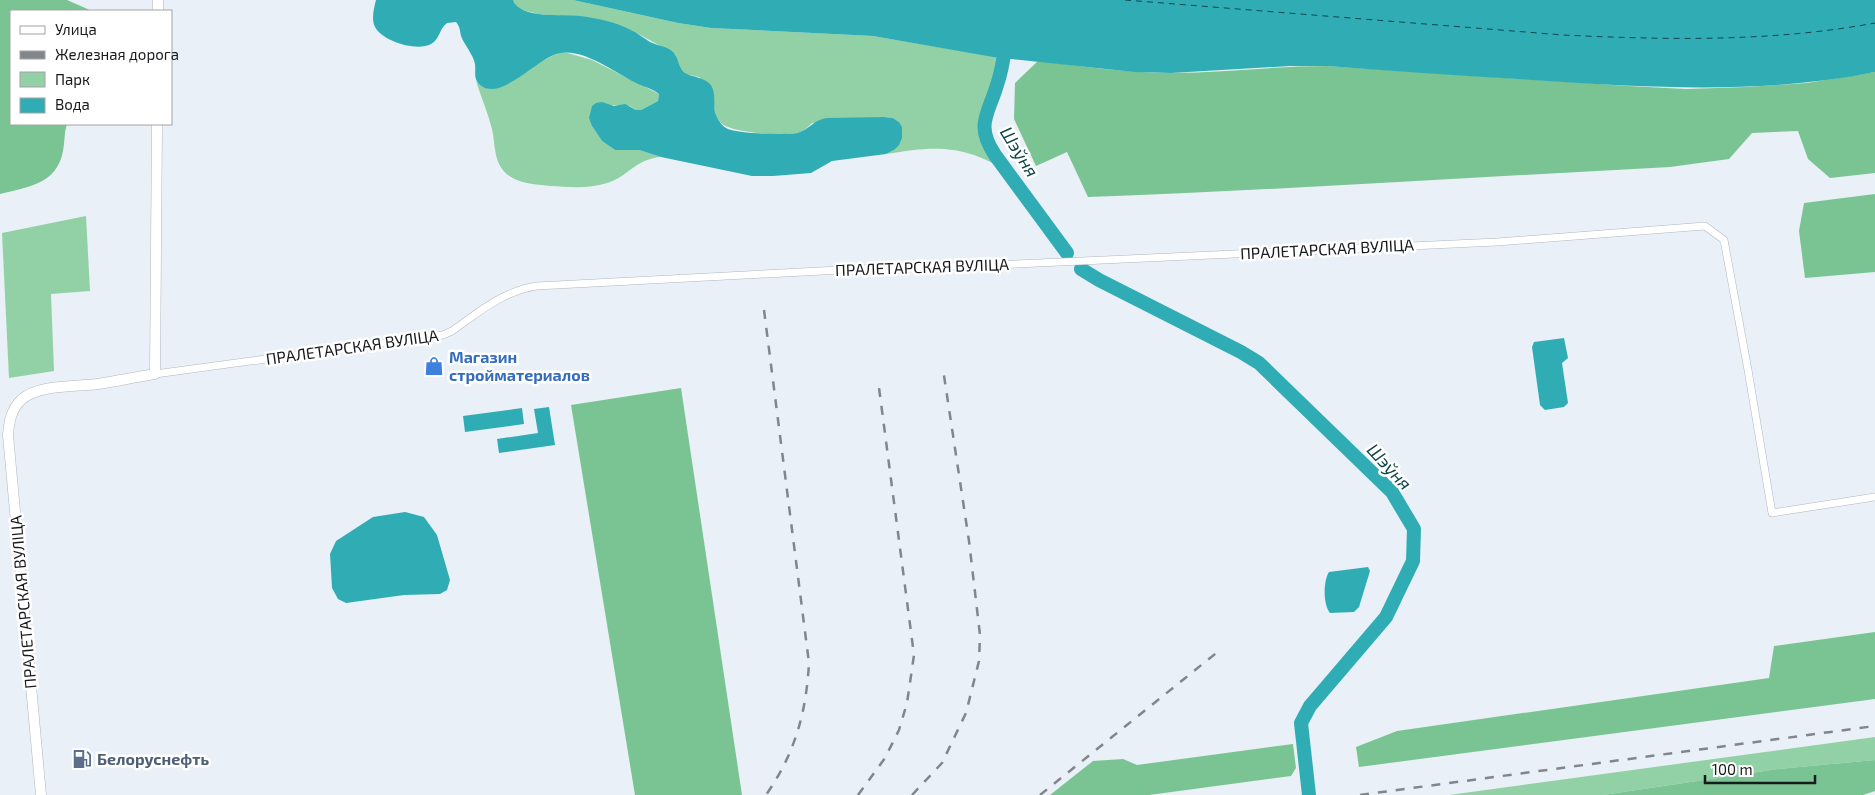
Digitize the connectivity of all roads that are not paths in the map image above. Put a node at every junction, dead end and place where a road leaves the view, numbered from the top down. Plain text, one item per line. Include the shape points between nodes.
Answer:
1 (157, 125) edge
2 (155, 374) junction
3 (1875, 497) edge
4 (41, 795) edge

1 - 2 main road
2 - 3 street, ПРАЛЕТАРСКАЯ ВУЛІЦА via 443,335 507,294 537,286 1497,242 1705,226 1724,240 1772,513
2 - 4 main road, ПРАЛЕТАРСКАЯ ВУЛІЦА via 47,389 26,396 10,416 8,435

